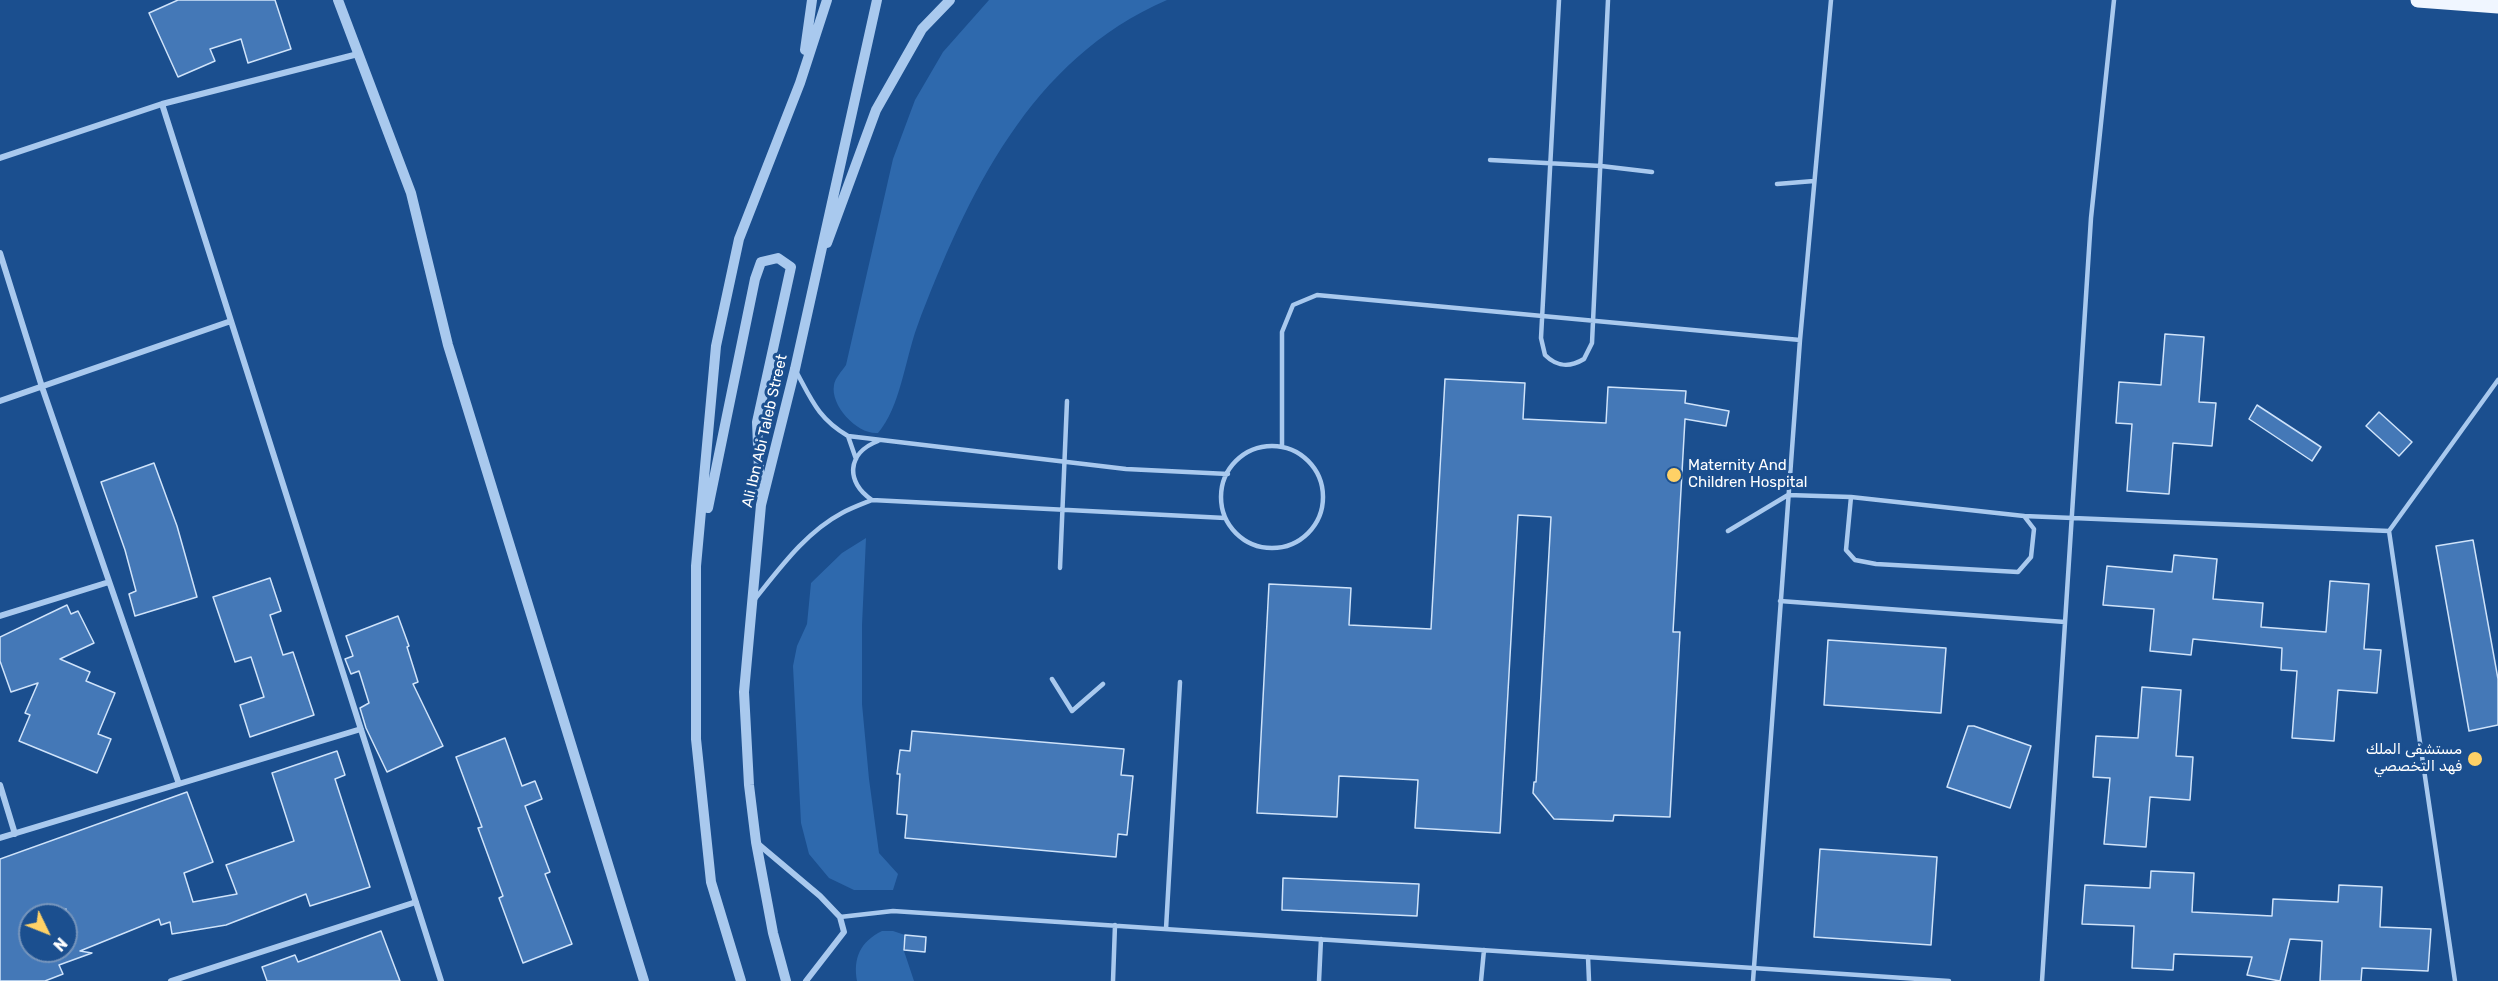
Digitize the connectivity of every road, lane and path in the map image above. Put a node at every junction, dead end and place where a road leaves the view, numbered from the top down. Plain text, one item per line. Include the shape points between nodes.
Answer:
1 (338, 0) edge
2 (812, 0) edge
3 (827, 0) edge
4 (877, 0) edge
5 (950, 0) edge
6 (1559, 0) edge
7 (1608, 0) edge
8 (1831, 0) edge
9 (2114, 0) edge
10 (2418, 0) edge
11 (2498, 6) edge
12 (358, 54) junction
13 (800, 83) junction
14 (162, 104) junction
15 (0, 158) edge
16 (1490, 160) dead end
17 (1550, 164) junction
18 (1601, 166) junction
19 (1652, 172) dead end
20 (1814, 181) junction
21 (1777, 184) dead end
22 (0, 253) edge
23 (813, 283) junction
24 (1542, 317) junction
25 (231, 321) junction
26 (1593, 322) junction
27 (1800, 340) junction
28 (795, 369) junction
29 (2498, 380) edge
30 (42, 387) junction
31 (0, 401) edge
32 (1067, 401) dead end
33 (848, 436) junction
34 (880, 440) junction
35 (1282, 447) junction
36 (856, 459) junction
37 (1064, 462) junction
38 (1228, 474) junction
39 (1788, 495) junction
40 (1851, 497) junction
41 (872, 500) junction
42 (761, 505) junction
43 (1062, 510) junction
44 (2024, 516) junction
45 (1225, 518) junction
46 (2072, 518) junction
47 (1728, 531) dead end
48 (2389, 531) junction
49 (696, 566) junction
50 (1060, 568) dead end
51 (109, 582) junction
52 (754, 601) junction
53 (1780, 601) junction
54 (0, 616) edge
55 (2065, 622) junction
56 (1052, 679) dead end
57 (1180, 682) dead end
58 (1103, 684) dead end
59 (361, 729) junction
60 (0, 784) edge
61 (179, 784) junction
62 (15, 834) junction
63 (0, 838) edge
64 (756, 842) junction
65 (416, 902) junction
66 (840, 917) junction
67 (1115, 925) junction
68 (1166, 929) junction
69 (1322, 939) junction
70 (1484, 950) junction
71 (1588, 957) junction
72 (1753, 968) junction
73 (171, 981) edge
74 (441, 981) edge
75 (644, 981) edge
76 (741, 981) edge
77 (786, 981) edge
78 (806, 981) edge
79 (1113, 981) edge
80 (1319, 981) edge
81 (1481, 981) edge
82 (1589, 981) edge
83 (1752, 981) edge
84 (1949, 981) edge
85 (2042, 981) edge
86 (2455, 981) edge

1 - 12 street
2 - 13 street
3 - 13 street
4 - 23 street, Ali Ibn Abi Taleb Street
5 - 23 street via 922,29 876,110
6 - 17 lane
7 - 18 lane
8 - 20 lane
9 - 46 lane via 2091,218
10 - 11 main road
12 - 14 street
12 - 75 street via 411,193 448,345
13 - 49 street via 739,240 732,271 716,346
14 - 15 street
14 - 25 street
16 - 17 lane
17 - 18 lane
17 - 24 lane
18 - 19 lane
18 - 26 lane
20 - 21 lane
20 - 27 lane
22 - 30 street
23 - 28 street, Ali Ibn Abi Taleb Street
24 - 26 lane
24 - 26 lane via 1541,347 1545,355 1568,366 1584,359 1589,351
24 - 35 lane via 1317,295 1293,305 1282,332
25 - 30 street
25 - 59 street
26 - 27 lane
27 - 39 lane
28 - 33 lane via 829,425
28 - 42 street, Ali Ibn Abi Taleb Street
29 - 48 lane
30 - 31 street
30 - 51 street
32 - 37 lane
33 - 34 lane
33 - 36 lane
34 - 36 lane via 865,446
34 - 37 lane
35 - 38 lane via 1258,447 1240,456
35 - 45 lane via 1293,449 1311,462 1321,482 1323,503 1319,518 1308,533 1293,544 1274,548 1246,541
36 - 41 lane via 856,485
37 - 38 lane
37 - 43 lane
38 - 45 lane via 1223,481
39 - 40 lane
39 - 47 lane
39 - 53 lane
40 - 44 lane
40 - 44 lane via 1846,550 1855,560 1876,564 2018,572 2031,557 2034,529
41 - 43 lane
41 - 52 lane via 841,513 807,539
42 - 49 street via 757,422 791,267 778,258 761,262 755,279
42 - 52 street, Ali Ibn Abi Taleb Street
43 - 45 lane
43 - 50 lane
44 - 46 lane
46 - 48 lane
46 - 55 lane
48 - 86 lane
49 - 76 street via 696,739 711,882
51 - 54 street
51 - 61 street
52 - 64 street, Ali Ibn Abi Taleb Street via 744,692
53 - 55 lane
53 - 72 lane
55 - 85 lane
56 - 58 lane via 1072,711
57 - 68 lane
59 - 61 street
59 - 65 street
60 - 62 street
61 - 62 street
62 - 63 street
64 - 66 street
64 - 77 street, Ali Ibn Abi Taleb Street
65 - 73 street
65 - 74 street
66 - 67 lane via 893,910
66 - 78 street via 844,932
67 - 68 lane
67 - 79 lane
68 - 69 lane
69 - 70 lane
69 - 80 lane
70 - 71 lane
70 - 81 lane
71 - 72 lane
71 - 82 lane
72 - 83 lane
72 - 84 lane

